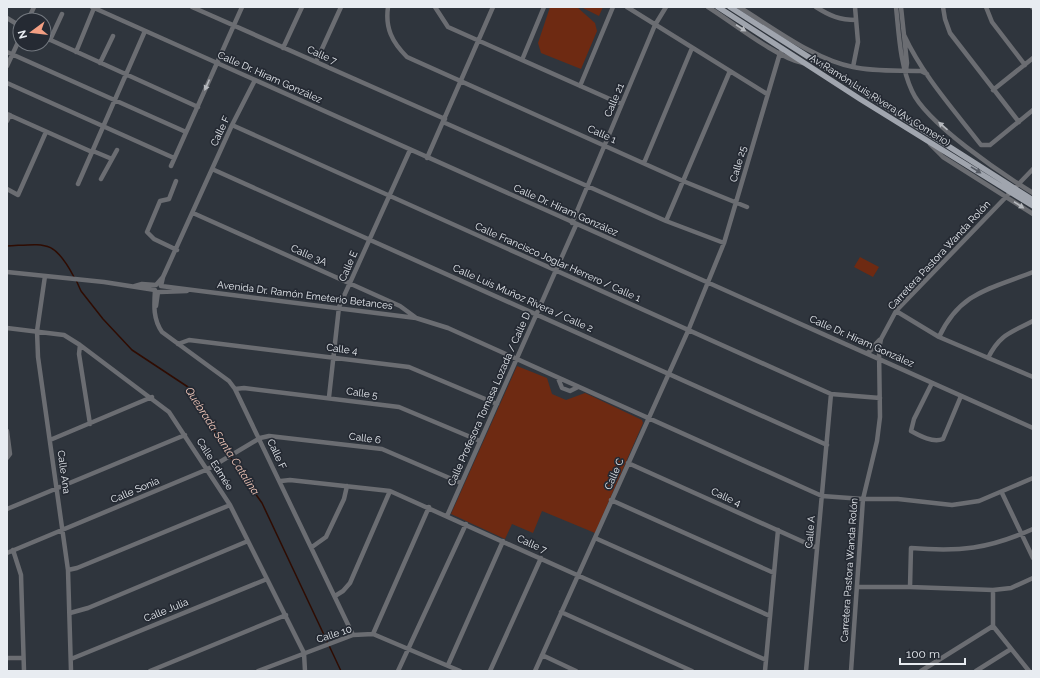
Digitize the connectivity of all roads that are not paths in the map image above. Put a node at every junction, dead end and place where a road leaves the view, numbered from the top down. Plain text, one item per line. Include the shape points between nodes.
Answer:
1 (93, 7) edge
2 (192, 7) edge
3 (242, 7) edge
4 (302, 7) edge
5 (341, 7) edge
6 (388, 7) edge
7 (435, 7) edge
8 (493, 7) edge
9 (544, 7) edge
10 (613, 7) edge
11 (627, 7) edge
12 (666, 7) edge
13 (708, 7) edge
14 (718, 7) edge
15 (730, 7) edge
16 (739, 7) edge
17 (816, 7) edge
18 (855, 7) edge
19 (896, 7) edge
20 (901, 7) edge
21 (943, 7) edge
22 (986, 7) edge
23 (62, 14) dead end
24 (856, 20) junction
25 (655, 24) junction
26 (234, 26) junction
27 (145, 31) junction
28 (904, 35) junction
29 (52, 36) edge
30 (113, 36) dead end
31 (52, 41) edge
32 (479, 41) junction
33 (283, 48) junction
34 (692, 48) junction
35 (782, 51) junction
36 (7, 52) edge
37 (76, 52) junction
38 (12, 54) junction
39 (1033, 58) edge
40 (522, 60) junction
41 (316, 62) junction
42 (100, 63) junction
43 (217, 63) junction
44 (1025, 65) junction
45 (7, 66) edge
46 (853, 67) junction
47 (906, 70) junction
48 (730, 71) junction
49 (126, 74) junction
50 (927, 74) junction
51 (255, 80) junction
52 (462, 81) junction
53 (7, 82) edge
54 (580, 86) junction
55 (993, 90) junction
56 (768, 94) junction
57 (115, 100) junction
58 (621, 104) junction
59 (198, 107) junction
60 (1033, 110) edge
61 (8, 115) edge
62 (444, 120) junction
63 (7, 121) edge
64 (1019, 122) junction
65 (232, 125) junction
66 (104, 126) junction
67 (46, 132) junction
68 (186, 132) junction
69 (924, 139) junction
70 (604, 145) junction
71 (117, 150) dead end
72 (410, 150) junction
73 (92, 151) junction
74 (174, 158) junction
75 (427, 158) junction
76 (112, 160) junction
77 (644, 163) junction
78 (171, 166) dead end
79 (212, 169) junction
80 (1033, 169) edge
81 (101, 179) dead end
82 (683, 181) junction
83 (176, 182) dead end
84 (78, 184) dead end
85 (587, 185) junction
86 (1014, 188) junction
87 (7, 189) edge
88 (1033, 193) edge
89 (389, 196) junction
90 (1006, 197) junction
91 (1033, 200) edge
92 (735, 203) junction
93 (1033, 206) edge
94 (747, 207) dead end
95 (193, 213) junction
96 (1033, 214) edge
97 (666, 221) junction
98 (574, 224) junction
99 (370, 239) junction
100 (724, 243) junction
101 (177, 250) junction
102 (556, 271) junction
103 (7, 272) edge
104 (1033, 272) edge
105 (45, 276) junction
106 (350, 283) junction
107 (708, 283) junction
108 (159, 285) junction
109 (135, 286) junction
110 (158, 291) junction
111 (192, 291) junction
112 (339, 307) junction
113 (896, 311) junction
114 (537, 314) junction
115 (416, 318) junction
116 (1033, 321) edge
117 (7, 328) edge
118 (37, 331) junction
119 (688, 331) junction
120 (939, 337) junction
121 (881, 338) junction
122 (80, 344) junction
123 (178, 344) junction
124 (867, 353) junction
125 (333, 356) junction
126 (988, 358) junction
127 (517, 359) junction
128 (879, 359) junction
129 (669, 374) junction
130 (558, 378) junction
131 (1033, 378) edge
132 (932, 382) junction
133 (578, 387) junction
134 (235, 389) junction
135 (831, 394) junction
136 (961, 396) junction
137 (152, 397) junction
138 (329, 397) junction
139 (880, 398) junction
140 (497, 404) junction
141 (648, 418) junction
142 (90, 424) junction
143 (1033, 428) edge
144 (7, 431) edge
145 (185, 435) junction
146 (260, 438) junction
147 (50, 440) junction
148 (480, 441) junction
149 (827, 445) junction
150 (7, 458) edge
151 (628, 463) junction
152 (208, 469) junction
153 (1033, 478) edge
154 (281, 481) junction
155 (461, 483) junction
156 (347, 486) junction
157 (57, 488) junction
158 (390, 491) junction
159 (1002, 493) junction
160 (822, 496) junction
161 (863, 499) junction
162 (611, 500) junction
163 (230, 505) junction
164 (429, 507) junction
165 (7, 509) edge
166 (447, 516) junction
167 (466, 524) junction
168 (1033, 529) edge
169 (63, 530) junction
170 (778, 530) junction
171 (1022, 534) junction
172 (595, 538) junction
173 (503, 541) junction
174 (248, 542) junction
175 (312, 548) junction
176 (817, 548) junction
177 (13, 550) junction
178 (7, 553) edge
179 (541, 558) junction
180 (1033, 558) edge
181 (68, 570) junction
182 (774, 573) junction
183 (578, 575) junction
184 (267, 578) junction
185 (1033, 578) edge
186 (857, 587) junction
187 (910, 587) junction
188 (993, 590) junction
189 (335, 596) junction
190 (561, 612) junction
191 (70, 614) junction
192 (286, 615) junction
193 (770, 616) junction
194 (993, 626) junction
195 (373, 634) junction
196 (353, 635) junction
197 (410, 648) junction
198 (1011, 649) junction
199 (304, 653) junction
200 (542, 656) junction
201 (7, 658) edge
202 (23, 658) junction
203 (71, 659) junction
204 (766, 660) junction
205 (448, 665) junction
206 (978, 670) edge
207 (24, 671) edge
208 (71, 671) edge
209 (150, 671) edge
210 (258, 671) edge
211 (305, 671) edge
212 (398, 671) edge
213 (460, 671) edge
214 (490, 671) edge
215 (535, 671) edge
216 (576, 671) edge
217 (692, 671) edge
218 (765, 671) edge
219 (806, 671) edge
220 (851, 671) edge
221 (920, 671) edge
222 (1030, 671) edge

1 - 27 street, Calle Dr. Hiram González
1 - 37 street
2 - 26 street, Calle 7
3 - 26 street
4 - 33 street
5 - 41 street
6 - 52 street, Calle 1 via 388,30 396,46 407,57
7 - 32 street via 448,26
8 - 32 street
9 - 40 street
10 - 54 street
11 - 25 street
12 - 25 street, Calle 21
13 -> 35 street
14 - 35 main road, Av. Ramón Luis Rivera (Av. Comerío)
15 - 86 main road, Av. Ramón Luis Rivera (Av. Comerío)
16 - 46 street via 795,42 826,58
17 - 24 street via 842,20
18 - 24 street
19 - 47 street via 902,63
20 - 28 street
21 - 55 street via 950,33
22 - 44 street via 992,22
23 - 29 street
24 - 46 street via 858,42
25 - 34 street
25 - 58 street, Calle 21
26 - 33 street, Calle 7
26 - 43 street
27 - 43 street, Calle Dr. Hiram González
27 - 49 street
28 - 47 street
28 - 50 street via 912,53
30 - 42 street
31 - 37 street
32 - 40 street
32 - 52 street
33 - 41 street, Calle 7
34 - 48 street
34 - 77 street
35 - 56 street, Calle 25
35 - 69 main road, Av. Ramón Luis Rivera (Av. Comerío)
36 - 38 street
37 - 42 street
38 - 45 street
38 - 57 street
39 - 44 street
40 - 54 street
41 - 62 street, Calle 7
42 - 49 street
43 - 51 street, Calle Dr. Hiram González
43 -> 59 street
44 - 55 street
46 - 47 street
47 - 50 street
86 -> 47 street via 927,112 914,96
48 - 56 street
48 - 82 street
49 - 57 street
49 - 59 street
50 - 64 street via 981,146 990,145
51 - 65 street, Calle F
51 - 72 street, Calle Dr. Hiram González
52 - 62 street
52 - 70 street, Calle 1
53 - 66 street
54 - 58 street
55 - 64 street
56 - 92 street, Calle 25
57 - 66 street
57 - 68 street
58 - 70 street, Calle 21
59 - 68 street
60 - 64 street
61 - 63 street
61 - 67 street
62 - 75 street
62 - 85 street, Calle 7
65 - 79 street, Calle F
65 - 89 street, Calle Francisco Joglar Herrero / Calle 1
66 - 73 street
66 - 74 street
67 - 73 street
67 - 87 street via 18,195
68 - 74 street
69 -> 86 main road, Av. Ramón Luis Rivera (Av. Comerío)
69 - 90 street via 943,157
70 - 77 street, Calle 1
70 - 85 street, Calle 21
71 - 76 street
72 - 75 street, Calle Dr. Hiram González
72 - 89 street, Calle E
73 - 76 street
73 - 84 street
74 - 78 street
75 - 98 street, Calle Dr. Hiram González
76 - 81 street
77 - 82 street, Calle 1
79 - 95 street, Calle F
79 - 99 street, Calle Luis Muñoz Rivera / Calle 2
80 - 86 street, Carretera Pastora Wanda Rolón
82 - 92 street, Calle 1
82 - 97 street
83 - 101 street via 168,199 160,202 147,232 154,239
85 - 97 street, Calle 7
85 - 98 street, Calle 21
86 - 88 street
86 - 90 street, Carretera Pastora Wanda Rolón
86 - 91 main road, Av. Ramón Luis Rivera (Av. Comerío)
86 - 93 main road, Av. Ramón Luis Rivera (Av. Comerío)
89 - 99 street, Calle E
89 - 102 street, Calle Francisco Joglar Herrero / Calle 1
90 -> 96 street
90 - 113 street, Carretera Pastora Wanda Rolón
92 - 94 street, Calle 1
92 - 100 street, Calle 25
95 - 101 street, Calle F
95 - 106 street, Calle 3A
97 - 100 street, Calle 7
98 - 102 street, Calle Profesora Tomasa Lozada / Calle D
98 - 107 street, Calle Dr. Hiram González
99 - 106 street, Calle E
99 - 114 street, Calle Luis Muñoz Rivera / Calle 2
100 - 107 street, Calle 25
101 - 108 street, Calle F
102 - 114 street, Calle Profesora Tomasa Lozada / Calle D
102 - 119 street, Calle Francisco Joglar Herrero / Calle 1
103 - 105 street, Avenida Dr. Ramón Emeterio Betances
104 - 120 street via 977,294 958,306 947,320
105 - 109 street, Avenida Dr. Ramón Emeterio Betances
105 - 118 street, Calle Ana
106 - 112 street, Calle E
106 - 115 street, Calle 3A via 400,306
107 - 119 street, Calle C
107 - 124 street, Calle Dr. Hiram González
108 - 109 street, Avenida Dr. Ramón Emeterio Betances
108 - 110 street, Calle F
108 - 111 street, Avenida Dr. Ramón Emeterio Betances
109 - 110 street, Avenida Dr. Ramón Emeterio Betances
110 - 111 street, Avenida Dr. Ramón Emeterio Betances
110 - 123 street, Calle F via 155,307 157,325
111 - 112 street, Avenida Dr. Ramón Emeterio Betances
112 - 115 street, Avenida Dr. Ramón Emeterio Betances
112 - 125 street, Calle E
113 - 120 street
113 - 121 street, Carretera Pastora Wanda Rolón
114 - 127 street, Calle Profesora Tomasa Lozada / Calle D
114 - 129 street, Calle Luis Muñoz Rivera / Calle 2
115 - 127 street via 448,328
116 - 126 street via 1004,336
117 - 118 street, Calle Edmée
118 - 122 street, Calle Edmée via 64,335
118 - 147 street, Calle Ana
119 - 129 street, Calle C
119 - 135 street, Calle Francisco Joglar Herrero / Calle 1
120 - 126 street
121 - 124 street
121 - 128 street, Carretera Pastora Wanda Rolón
122 - 137 street, Calle Edmée
122 - 142 street via 79,354
123 - 125 street, Calle 4 via 189,340
123 - 134 street, Calle F
124 - 128 street, Calle Dr. Hiram González
125 - 138 street, Calle E
125 - 140 street, Calle 4 via 409,367
126 - 131 street
127 - 130 street
127 - 140 street, Calle Profesora Tomasa Lozada / Calle D
128 - 132 street, Calle Dr. Hiram González
128 - 139 street, Carretera Pastora Wanda Rolón
129 - 141 street, Calle C
129 - 149 street, Calle Luis Muñoz Rivera / Calle 2
130 - 133 street
130 - 133 street via 562,388 570,391
132 - 136 street, Calle Dr. Hiram González
132 - 136 street via 914,419 911,431 918,435 938,441 943,439
133 - 141 street
134 - 138 street, Calle 5
134 - 146 street, Calle F
135 - 139 street, Calle Francisco Joglar Herrero / Calle 1
135 - 149 street, Calle A
136 - 143 street, Calle Dr. Hiram González
137 - 142 street
137 - 145 street, Calle Edmée via 169,412
138 - 148 street, Calle 5 via 400,407
139 - 161 street, Carretera Pastora Wanda Rolón via 876,441
140 - 148 street, Calle Profesora Tomasa Lozada / Calle D
141 - 151 street, Calle C
141 - 160 street
142 - 147 street
144 - 150 street via 10,454
145 - 152 street, Calle Edmée
145 - 157 street
146 - 152 street, Calle Sonia
146 - 154 street, Calle F
146 - 155 street, Calle 6 via 270,436 382,449
147 - 157 street, Calle Ana
148 - 155 street, Calle Profesora Tomasa Lozada / Calle D
149 - 160 street, Calle A
151 - 162 street, Calle C
151 - 170 street, Calle 4
152 - 163 street, Calle Edmée
152 - 169 street, Calle Sonia
153 - 159 street
154 - 156 street, Calle 7
154 - 175 street, Calle F
155 - 166 street, Calle Profesora Tomasa Lozada / Calle D
156 - 158 street, Calle 7
156 - 175 street via 326,537
157 - 165 street
157 - 169 street, Calle Ana
158 - 164 street, Calle 7
158 - 189 street via 350,583
159 - 161 street via 979,501 952,505 898,499
159 - 171 street
160 - 161 street
160 - 176 street, Calle A
161 - 186 street, Carretera Pastora Wanda Rolón
162 - 172 street, Calle C
162 - 182 street
163 - 174 street, Calle Edmée
163 - 181 street
164 - 166 street, Calle 7
164 - 195 street
166 - 167 street, Calle 7
167 - 173 street, Calle 7
167 - 197 street
168 - 171 street
169 - 177 street, Calle Sonia
169 - 181 street, Calle Ana
170 - 176 street, Calle 4
170 - 182 street
171 - 180 street
171 - 187 street via 997,544 969,550 911,548
172 - 183 street, Calle C
172 - 193 street
173 - 179 street, Calle 7
173 - 205 street
174 - 184 street, Calle Edmée
174 - 191 street
175 - 189 street, Calle F
176 - 219 street, Calle A
177 - 178 street
177 - 202 street via 21,575
179 - 183 street, Calle 7
179 - 214 street
181 - 191 street, Calle Ana
182 - 193 street
183 - 190 street, Calle C
183 - 204 street, Calle 7
184 - 192 street, Calle Edmée
184 - 203 street, Calle Julia
185 - 188 street via 1011,588
186 - 187 street
186 - 220 street, Carretera Pastora Wanda Rolón
187 - 188 street
188 - 194 street
189 - 196 street, Calle F
190 - 200 street, Calle C
190 - 217 street
191 - 203 street, Calle Ana
192 - 199 street, Calle Edmée
192 - 209 street
193 - 204 street
194 - 198 street
194 - 221 street
195 - 196 street, Calle 10
195 - 197 street, Calle 10
196 - 199 street, Calle 10
197 - 205 street, Calle 10
197 - 212 street
198 - 206 street
198 - 222 street
199 - 210 street, Calle 10
199 - 211 street, Calle Edmée
200 - 215 street, Calle C
200 - 216 street
201 - 202 street
202 - 207 street
203 - 208 street, Calle Ana
204 - 218 street
205 - 213 street, Calle 10

